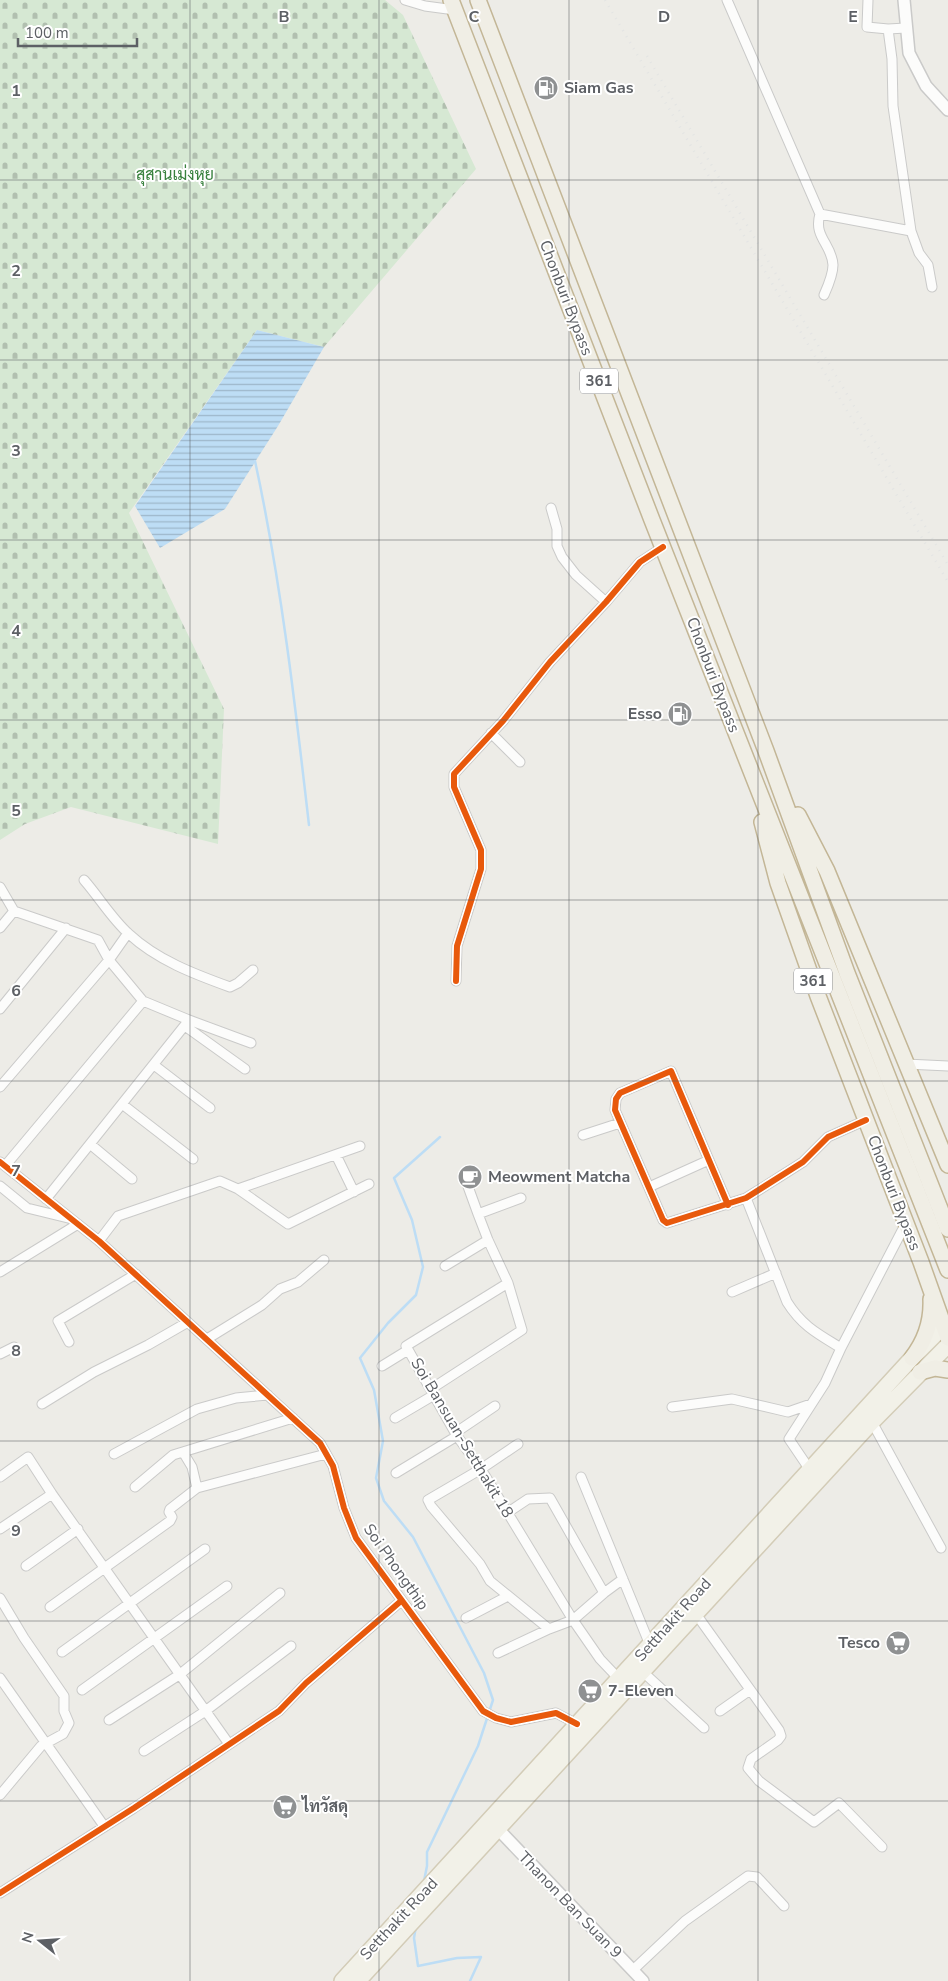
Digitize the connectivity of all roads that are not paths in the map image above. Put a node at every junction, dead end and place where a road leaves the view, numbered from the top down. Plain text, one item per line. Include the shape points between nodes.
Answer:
1 (405, 0) edge
2 (478, 0) edge
3 (727, 0) edge
4 (868, 0) edge
5 (904, 0) edge
6 (453, 5) edge
7 (906, 28) junction
8 (888, 29) junction
9 (948, 110) edge
10 (820, 214) junction
11 (911, 230) junction
12 (932, 287) dead end
13 (824, 295) dead end
14 (551, 508) dead end
15 (663, 547) junction
16 (606, 602) junction
17 (491, 733) junction
18 (766, 751) junction
19 (520, 762) dead end
20 (747, 762) junction
21 (84, 880) dead end
22 (0, 887) edge
23 (14, 911) junction
24 (0, 928) edge
25 (66, 928) junction
26 (128, 933) junction
27 (108, 960) junction
28 (253, 970) dead end
29 (841, 975) junction
30 (456, 981) dead end
31 (143, 1001) junction
32 (0, 1009) edge
33 (187, 1023) junction
34 (251, 1043) dead end
35 (906, 1064) junction
36 (154, 1065) junction
37 (948, 1066) edge
38 (245, 1069) dead end
39 (0, 1087) edge
40 (122, 1104) junction
41 (210, 1108) dead end
42 (866, 1120) junction
43 (620, 1123) junction
44 (583, 1135) dead end
45 (90, 1144) junction
46 (360, 1146) dead end
47 (336, 1154) junction
48 (193, 1160) dead end
49 (709, 1160) junction
50 (3, 1164) edge
51 (948, 1165) edge
52 (132, 1179) dead end
53 (466, 1181) dead end
54 (369, 1184) dead end
55 (0, 1186) edge
56 (649, 1187) junction
57 (238, 1190) junction
58 (354, 1192) junction
59 (521, 1198) dead end
60 (746, 1198) junction
61 (46, 1199) junction
62 (728, 1205) junction
63 (478, 1214) junction
64 (74, 1221) junction
65 (906, 1223) junction
66 (948, 1229) edge
67 (488, 1240) junction
68 (99, 1242) junction
69 (324, 1260) dead end
70 (921, 1262) junction
71 (444, 1266) dead end
72 (0, 1272) edge
73 (948, 1272) edge
74 (776, 1273) junction
75 (136, 1274) junction
76 (508, 1284) junction
77 (930, 1286) junction
78 (732, 1292) dead end
79 (188, 1322) junction
80 (947, 1329) edge
81 (207, 1339) junction
82 (69, 1342) dead end
83 (948, 1345) edge
84 (14, 1347) dead end
85 (841, 1348) junction
86 (408, 1350) junction
87 (0, 1354) edge
88 (912, 1358) junction
89 (382, 1366) dead end
90 (948, 1370) edge
91 (920, 1372) junction
92 (433, 1392) junction
93 (268, 1395) junction
94 (42, 1404) dead end
95 (811, 1404) junction
96 (495, 1406) dead end
97 (672, 1407) dead end
98 (293, 1418) junction
99 (395, 1418) dead end
100 (872, 1422) junction
101 (456, 1434) junction
102 (518, 1444) dead end
103 (183, 1452) junction
104 (114, 1454) dead end
105 (326, 1454) junction
106 (481, 1469) junction
107 (810, 1470) junction
108 (396, 1473) dead end
109 (0, 1477) edge
110 (581, 1477) dead end
111 (135, 1487) dead end
112 (197, 1488) junction
113 (52, 1494) junction
114 (507, 1513) junction
115 (0, 1529) edge
116 (78, 1529) junction
117 (755, 1540) junction
118 (940, 1548) dead end
119 (206, 1549) dead end
120 (26, 1566) dead end
121 (104, 1568) junction
122 (623, 1579) junction
123 (227, 1586) dead end
124 (280, 1593) dead end
125 (604, 1593) junction
126 (508, 1596) junction
127 (0, 1598) edge
128 (401, 1601) junction
129 (129, 1604) junction
130 (50, 1607) dead end
131 (696, 1614) junction
132 (466, 1618) dead end
133 (573, 1620) junction
134 (549, 1629) junction
135 (154, 1639) junction
136 (650, 1644) junction
137 (291, 1646) dead end
138 (62, 1652) dead end
139 (498, 1653) dead end
140 (643, 1672) junction
141 (179, 1675) junction
142 (0, 1678) edge
143 (619, 1679) junction
144 (82, 1690) dead end
145 (750, 1690) junction
146 (720, 1711) dead end
147 (204, 1712) junction
148 (109, 1720) dead end
149 (577, 1724) junction
150 (704, 1728) dead end
151 (45, 1744) junction
152 (228, 1744) junction
153 (144, 1751) dead end
154 (0, 1795) edge
155 (493, 1825) junction
156 (104, 1826) junction
157 (882, 1847) dead end
158 (0, 1892) edge
159 (427, 1897) junction
160 (784, 1906) dead end
161 (633, 1970) junction
162 (342, 1981) edge
163 (358, 1981) edge
164 (643, 1981) edge

1 - 6 street via 425,6
2 - 18 highway, Chonburi Bypass / 361
3 - 10 street
4 - 8 street via 867,27
5 - 7 street
6 - 15 highway, Chonburi Bypass / 361
7 - 8 street
7 - 9 street via 909,53 926,86
8 - 11 street via 893,106
10 - 11 street
10 - 13 street via 817,228 833,262
11 - 12 street via 919,253 928,266
14 - 16 street via 562,557 576,575
15 - 16 street via 640,562
15 - 20 highway, Chonburi Bypass / 361
16 - 17 street via 550,662
17 - 19 street
17 - 30 street via 454,774 454,787 481,850 481,869 457,946
18 - 29 highway, Chonburi Bypass / 361
18 - 35 highway, Chonburi Bypass / 361 via 827,870
20 - 29 highway, Chonburi Bypass / 361
20 - 42 highway, Chonburi Bypass / 361 via 778,883
21 - 26 street
22 - 23 street
23 - 24 street
23 - 25 street
25 - 27 street via 98,940
25 - 32 street
26 - 27 street
26 - 28 street via 164,960 230,987
27 - 31 street
27 - 39 street
29 - 66 highway, Chonburi Bypass / 361
29 - 73 highway, Chonburi Bypass / 361
31 - 33 street
31 - 50 street
33 - 34 street
33 - 36 street
33 - 38 street
35 - 37 street
35 - 51 highway, Chonburi Bypass / 361
36 - 40 street
36 - 41 street
40 - 45 street
40 - 48 street
42 - 60 street via 828,1137 803,1162
42 - 65 highway, Chonburi Bypass / 361
43 - 44 street
43 - 49 street via 614,1103 620,1093 671,1071
43 - 56 street
45 - 52 street
45 - 61 street
46 - 47 street
47 - 57 street
47 - 58 street
49 - 56 street
49 - 62 street
50 - 61 street, Soi Phongthip
53 - 63 street
54 - 58 street
55 - 64 street via 27,1208
56 - 62 street via 667,1224
57 - 58 street via 288,1224
57 - 68 street via 220,1181 118,1216
59 - 63 street
60 - 62 street
60 - 74 street
61 - 64 street, Soi Phongthip
63 - 67 street
64 - 68 street, Soi Phongthip
64 - 72 street
65 - 70 highway, Chonburi Bypass / 361
65 - 85 street
67 - 71 street
67 - 76 street
68 - 75 street, Soi Phongthip
69 - 81 street via 298,1282 280,1289 262,1305
70 - 73 highway via 930,1270 942,1274
70 - 77 highway, Chonburi Bypass / 361
74 - 78 street
74 - 85 street via 796,1317
75 - 79 street, Soi Phongthip
75 - 82 street via 58,1321
76 - 86 street, Soi Bansuan-Setthakit 18 via 406,1346
76 - 92 street via 522,1330
77 - 80 highway, Chonburi Bypass / 361
77 - 88 highway via 932,1308 928,1329
79 - 81 street, Soi Phongthip
79 - 94 street
80 - 88 main road, Setthakit Road
81 - 93 street, Soi Phongthip
83 - 91 main road, Setthakit Road
84 - 87 street
85 - 95 street
86 - 89 street
86 - 92 street, Soi Bansuan-Setthakit 18
88 - 107 main road, Setthakit Road
90 - 91 highway via 935,1368
91 - 100 main road, Setthakit Road
92 - 99 street
92 - 101 street, Soi Bansuan-Setthakit 18
93 - 98 street, Soi Phongthip
93 - 104 street via 236,1398 197,1409
95 - 97 street via 788,1412 732,1399
95 - 107 street via 789,1438
96 - 101 street
98 - 103 street
98 - 105 street, Soi Phongthip via 320,1443
100 - 117 main road, Setthakit Road
100 - 118 street
101 - 106 street, Soi Bansuan-Setthakit 18
101 - 108 street
102 - 106 street
103 - 111 street via 173,1455
103 - 112 street via 192,1467
105 - 112 street
105 - 128 street, Soi Phongthip via 333,1466 356,1538
106 - 114 street, Soi Bansuan-Setthakit 18
106 - 126 street via 428,1500 490,1581
107 - 117 main road, Setthakit Road
109 - 113 street via 28,1457
110 - 122 street
112 - 121 street via 170,1509 170,1521
113 - 115 street
113 - 116 street
114 - 125 street via 528,1499 550,1498
114 - 133 street, Soi Bansuan-Setthakit 18
116 - 120 street
116 - 121 street
117 - 131 main road, Setthakit Road
117 - 136 main road, Setthakit Road
119 - 129 street
121 - 129 street
121 - 130 street
122 - 125 street
122 - 136 street
123 - 135 street
124 - 141 street
125 - 133 street
126 - 132 street
126 - 134 street
127 - 151 street via 64,1696 68,1722 63,1734
128 - 149 street, Soi Phongthip via 484,1711 511,1722 556,1713
128 - 152 street via 306,1683 279,1711
129 - 135 street
129 - 138 street
131 - 140 main road, Setthakit Road
131 - 145 street
133 - 134 street
133 - 143 street, Soi Bansuan-Setthakit 18 via 600,1659
134 - 139 street
135 - 141 street
135 - 144 street
136 - 143 main road, Setthakit Road
137 - 147 street
140 - 150 street
140 - 155 main road, Setthakit Road
141 - 147 street
141 - 148 street
142 - 151 street
143 - 149 main road, Setthakit Road
145 - 146 street
145 - 157 street via 781,1736 751,1759 748,1768 759,1781 814,1822 839,1803
147 - 152 street
147 - 153 street
149 - 155 main road, Setthakit Road
151 - 154 street
151 - 156 street
152 - 156 street
155 - 159 main road, Setthakit Road
155 - 159 main road, Setthakit Road via 436,1879
155 - 161 street, Thanon Ban Suan 9
156 - 158 street
159 - 162 main road, Setthakit Road
159 - 163 main road, Setthakit Road via 407,1928
160 - 161 street via 757,1877 748,1876 685,1921
161 - 164 street, Thanon Ban Suan 9

